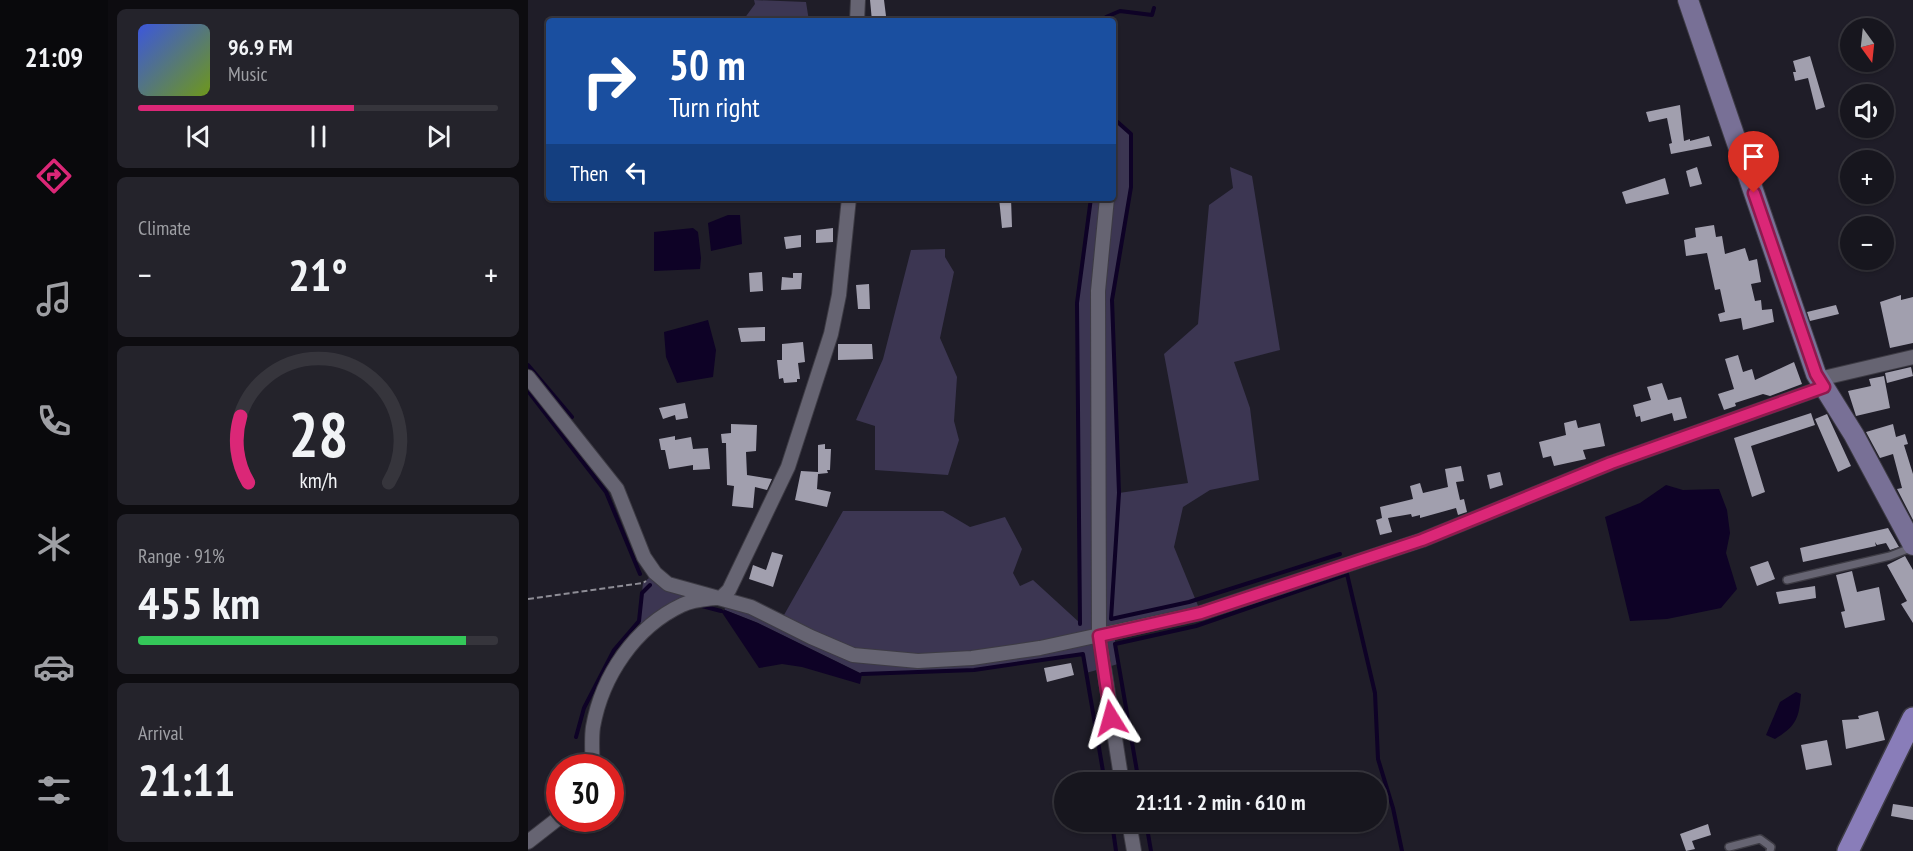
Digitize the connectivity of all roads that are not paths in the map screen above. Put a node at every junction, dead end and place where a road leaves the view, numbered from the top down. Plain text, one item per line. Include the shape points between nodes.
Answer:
1 (858, 0) edge
2 (1688, 0) edge
3 (857, 18) edge
4 (849, 201) edge
5 (1107, 201) edge
6 (1913, 357) edge
7 (528, 377) edge
8 (1822, 383) junction
9 (1913, 546) edge
10 (1786, 580) dead end
11 (722, 597) junction
12 (1099, 636) junction
13 (1913, 718) edge
14 (592, 754) edge
15 (1120, 772) edge
16 (546, 828) edge
17 (1131, 832) edge
18 (528, 842) edge
19 (1729, 847) dead end
20 (1134, 851) edge
21 (1770, 851) edge
22 (1848, 851) edge

1 - 3 street
2 - 8 street
4 - 11 street via 831,334 788,467 729,590
5 - 12 street via 1098,291
6 - 8 street
7 - 11 street via 616,489 644,557 655,573 668,584
8 - 9 street
8 - 12 street via 1422,540 1201,613
9 - 10 lane via 1890,556
11 - 12 street via 853,655 918,661 972,658
11 - 14 street via 683,604 646,628 621,655 593,727
12 - 15 street
13 - 22 main road
16 - 18 street
17 - 20 street
19 - 21 lane via 1760,839 1771,847

